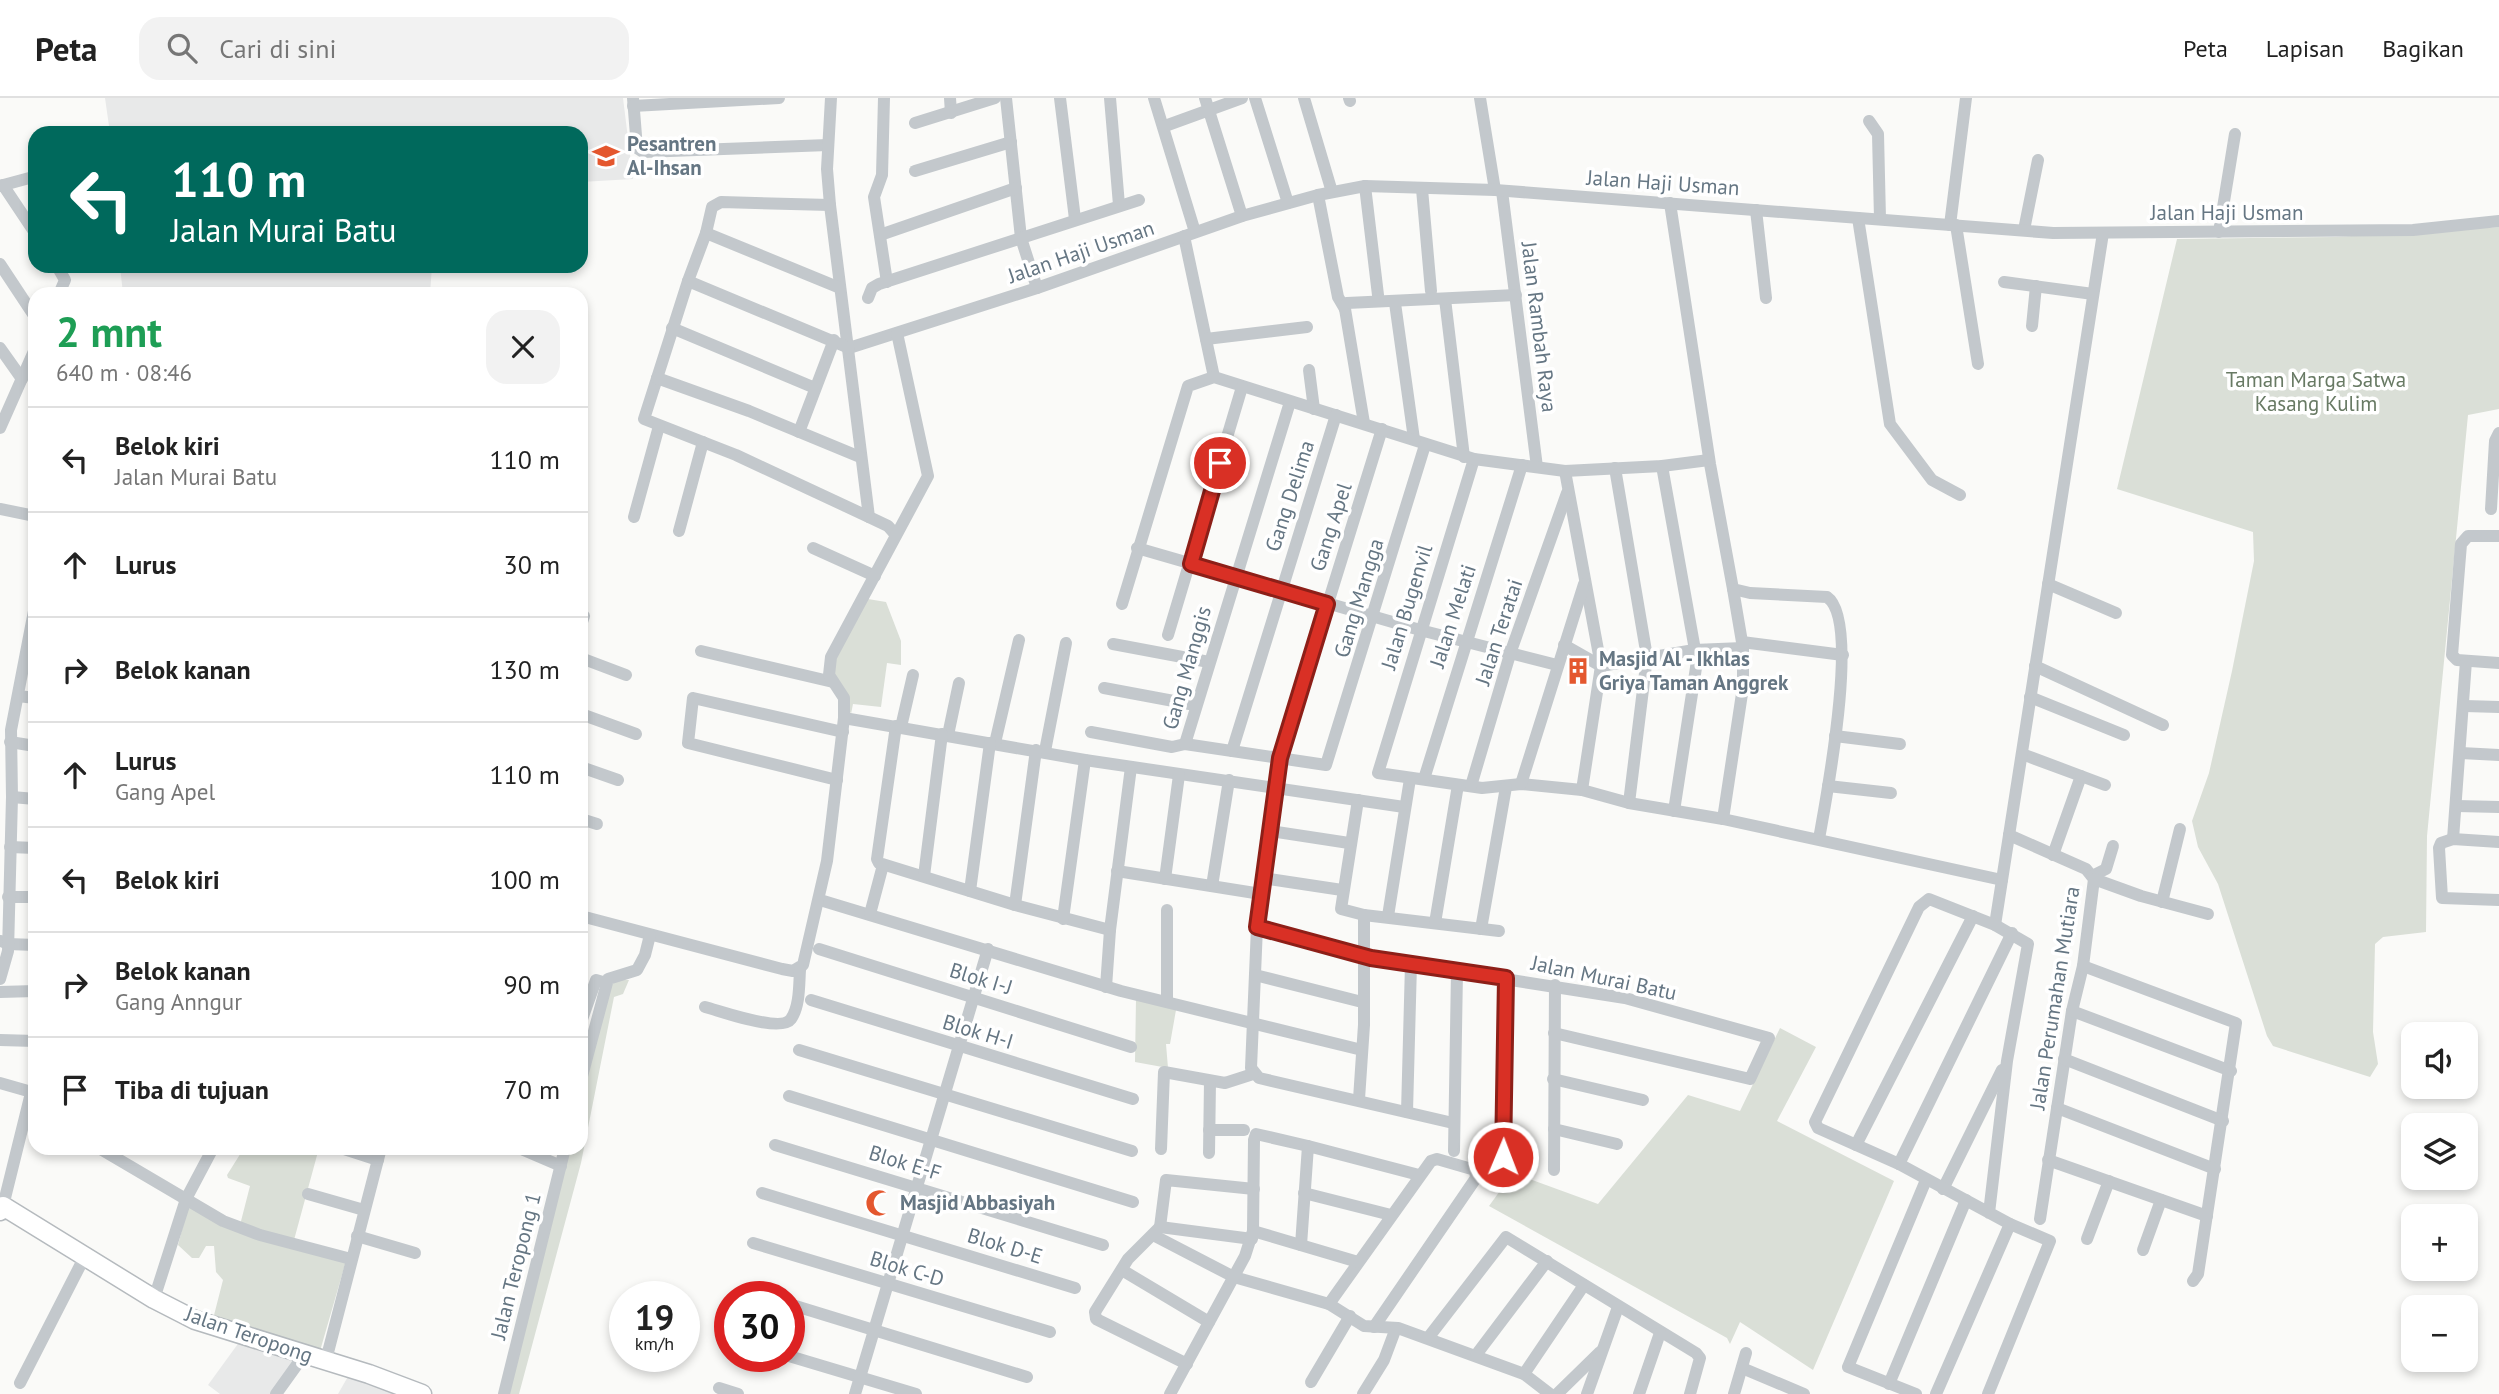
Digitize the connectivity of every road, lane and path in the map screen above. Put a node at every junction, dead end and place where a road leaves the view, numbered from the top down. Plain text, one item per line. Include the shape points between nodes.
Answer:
1 (779, 98) edge
2 (831, 98) edge
3 (884, 98) edge
4 (950, 98) edge
5 (996, 98) edge
6 (1006, 98) edge
7 (1060, 98) edge
8 (1110, 98) edge
9 (1154, 98) edge
10 (1242, 98) edge
11 (1255, 98) edge
12 (1304, 98) edge
13 (1480, 98) edge
14 (1966, 98) edge
15 (633, 102) edge
16 (1207, 104) edge
17 (951, 113) junction
18 (1869, 121) dead end
19 (915, 124) dead end
20 (1165, 126) junction
21 (2235, 134) dead end
22 (1011, 142) junction
23 (828, 145) junction
24 (2038, 160) dead end
25 (915, 171) dead end
26 (28, 178) edge
27 (2, 185) edge
28 (1365, 186) junction
29 (1016, 188) junction
30 (1422, 190) junction
31 (1499, 191) junction
32 (1332, 192) junction
33 (1318, 195) junction
34 (1139, 200) dead end
35 (1670, 203) junction
36 (1288, 204) junction
37 (830, 205) junction
38 (1119, 205) junction
39 (1756, 210) junction
40 (1242, 216) junction
41 (1858, 218) junction
42 (1074, 219) junction
43 (1880, 219) junction
44 (2499, 221) edge
45 (28, 223) edge
46 (1954, 225) junction
47 (2024, 230) junction
48 (2219, 232) junction
49 (705, 233) junction
50 (2103, 233) junction
51 (880, 234) junction
52 (1190, 234) junction
53 (1021, 238) junction
54 (0, 264) edge
55 (688, 281) junction
56 (887, 282) junction
57 (2004, 282) dead end
58 (2036, 286) junction
59 (840, 288) junction
60 (1037, 288) junction
61 (1431, 292) dead end
62 (2093, 294) junction
63 (1378, 295) dead end
64 (1516, 295) junction
65 (868, 298) dead end
66 (1766, 298) dead end
67 (1445, 299) junction
68 (1395, 303) junction
69 (28, 306) edge
70 (1345, 306) junction
71 (2032, 326) dead end
72 (1307, 327) dead end
73 (672, 328) junction
74 (897, 333) junction
75 (1206, 338) junction
76 (834, 340) junction
77 (0, 348) edge
78 (849, 348) junction
79 (1978, 364) dead end
80 (28, 365) edge
81 (1309, 370) dead end
82 (1214, 377) junction
83 (657, 378) junction
84 (22, 379) junction
85 (1242, 387) junction
86 (815, 388) junction
87 (1290, 402) junction
88 (1314, 409) junction
89 (1336, 415) junction
90 (1364, 423) junction
91 (659, 426) junction
92 (0, 428) edge
93 (1382, 429) junction
94 (799, 432) junction
95 (2499, 433) edge
96 (704, 442) junction
97 (1420, 442) junction
98 (860, 457) junction
99 (1469, 458) junction
100 (1709, 460) junction
101 (1522, 465) junction
102 (1662, 466) junction
103 (1537, 467) junction
104 (1615, 468) junction
105 (1565, 471) junction
106 (1568, 491) junction
107 (1960, 495) dead end
108 (2491, 509) dead end
109 (1, 513) edge
110 (28, 515) edge
111 (634, 517) dead end
112 (869, 517) junction
113 (679, 531) dead end
114 (895, 534) junction
115 (2499, 536) edge
116 (813, 548) dead end
117 (1137, 548) junction
118 (1191, 564) junction
119 (875, 576) junction
120 (1234, 576) junction
121 (1584, 583) junction
122 (2048, 584) junction
123 (1280, 589) junction
124 (1733, 589) junction
125 (1122, 604) dead end
126 (1327, 604) junction
127 (2116, 613) dead end
128 (1374, 616) junction
129 (1420, 630) junction
130 (1168, 635) dead end
131 (1019, 640) dead end
132 (1464, 641) junction
133 (1066, 643) dead end
134 (1113, 644) dead end
135 (1564, 645) junction
136 (1742, 645) junction
137 (1694, 650) junction
138 (701, 651) dead end
139 (1511, 651) junction
140 (1843, 655) junction
141 (1647, 657) junction
142 (28, 658) edge
143 (588, 661) edge
144 (2466, 661) junction
145 (1209, 662) junction
146 (2499, 663) edge
147 (1557, 665) junction
148 (1601, 666) junction
149 (2035, 666) junction
150 (626, 675) dead end
151 (913, 675) dead end
152 (833, 682) junction
153 (959, 683) dead end
154 (1104, 688) dead end
155 (18, 696) junction
156 (28, 697) edge
157 (2031, 697) junction
158 (1195, 705) junction
159 (2465, 706) junction
160 (2499, 708) edge
161 (588, 717) edge
162 (845, 718) junction
163 (2163, 725) dead end
164 (898, 726) junction
165 (843, 732) junction
166 (1091, 732) dead end
167 (7, 733) edge
168 (636, 734) dead end
169 (945, 735) junction
170 (2124, 735) dead end
171 (1835, 736) junction
172 (28, 743) edge
173 (992, 743) junction
174 (1185, 744) junction
175 (1900, 744) dead end
176 (1041, 751) junction
177 (1232, 751) junction
178 (2461, 753) junction
179 (2022, 754) junction
180 (2499, 755) edge
181 (1280, 758) junction
182 (1085, 760) junction
183 (1131, 767) junction
184 (588, 769) edge
185 (1179, 775) junction
186 (2081, 776) junction
187 (1417, 779) junction
188 (618, 780) dead end
189 (837, 780) junction
190 (1229, 780) junction
191 (1521, 784) junction
192 (1458, 785) junction
193 (2105, 785) dead end
194 (1471, 786) junction
195 (1828, 786) junction
196 (1506, 787) junction
197 (8, 788) edge
198 (1274, 788) junction
199 (1582, 790) junction
200 (1891, 793) dead end
201 (28, 796) edge
202 (1358, 800) junction
203 (1629, 803) junction
204 (2457, 806) junction
205 (1404, 807) junction
206 (2499, 807) edge
207 (1674, 811) junction
208 (1723, 819) junction
209 (588, 821) edge
210 (597, 824) dead end
211 (2180, 830) dead end
212 (1269, 831) junction
213 (2009, 835) junction
214 (6, 839) edge
215 (1819, 839) junction
216 (2453, 839) junction
217 (2499, 842) edge
218 (1349, 843) junction
219 (28, 846) edge
220 (2113, 846) dead end
221 (2053, 855) junction
222 (880, 862) junction
223 (1118, 871) junction
224 (924, 876) junction
225 (2093, 877) junction
226 (1263, 878) junction
227 (1165, 879) junction
228 (2002, 880) junction
229 (1212, 886) junction
230 (5, 890) edge
231 (1342, 890) junction
232 (970, 891) junction
233 (1261, 894) junction
234 (28, 895) edge
235 (2499, 900) edge
236 (820, 901) junction
237 (2162, 902) junction
238 (1015, 905) junction
239 (1167, 910) dead end
240 (870, 914) junction
241 (2208, 914) dead end
242 (1364, 915) junction
243 (1388, 916) junction
244 (1973, 916) junction
245 (588, 918) edge
246 (1062, 919) junction
247 (1435, 923) junction
248 (1995, 925) junction
249 (1257, 927) junction
250 (1481, 929) junction
251 (1110, 930) junction
252 (1499, 931) dead end
253 (2012, 933) junction
254 (650, 935) junction
255 (4, 942) edge
256 (28, 944) edge
257 (988, 949) junction
258 (819, 950) dead end
259 (1362, 954) junction
260 (1411, 964) junction
261 (2083, 966) junction
262 (800, 970) junction
263 (1457, 971) junction
264 (1255, 975) junction
265 (1506, 978) junction
266 (0, 979) edge
267 (606, 983) junction
268 (1555, 985) junction
269 (1106, 987) junction
270 (28, 991) edge
271 (0, 992) edge
272 (974, 996) junction
273 (811, 1000) dead end
274 (1167, 1001) junction
275 (588, 1002) edge
276 (1362, 1002) junction
277 (705, 1007) dead end
278 (2071, 1012) junction
279 (1254, 1023) junction
280 (1554, 1033) junction
281 (0, 1040) edge
282 (28, 1041) edge
283 (959, 1046) junction
284 (1131, 1046) dead end
285 (588, 1050) edge
286 (799, 1050) dead end
287 (1362, 1050) junction
288 (2064, 1059) junction
289 (2007, 1062) junction
290 (2231, 1071) junction
291 (1253, 1074) junction
292 (1553, 1079) junction
293 (1210, 1081) junction
294 (0, 1083) edge
295 (28, 1091) edge
296 (945, 1093) junction
297 (789, 1096) dead end
298 (1133, 1099) dead end
299 (1359, 1099) junction
300 (1643, 1100) dead end
301 (2057, 1108) junction
302 (28, 1111) edge
303 (1407, 1112) junction
304 (2223, 1121) junction
305 (1453, 1124) junction
306 (1554, 1129) junction
307 (1209, 1130) junction
308 (1244, 1130) dead end
309 (931, 1140) junction
310 (1617, 1144) dead end
311 (775, 1145) dead end
312 (1856, 1145) junction
313 (1308, 1146) junction
314 (1161, 1149) dead end
315 (1132, 1151) dead end
316 (1454, 1151) dead end
317 (1209, 1153) dead end
318 (111, 1155) edge
319 (206, 1155) edge
320 (379, 1155) edge
321 (535, 1155) edge
322 (563, 1155) edge
323 (1503, 1157) dead end
324 (2048, 1160) junction
325 (1899, 1164) junction
326 (561, 1166) junction
327 (2215, 1169) junction
328 (1553, 1170) dead end
329 (1419, 1175) junction
330 (1926, 1180) junction
331 (2109, 1181) junction
332 (917, 1186) junction
333 (1254, 1189) junction
334 (1943, 1189) junction
335 (762, 1192) dead end
336 (1304, 1193) junction
337 (308, 1194) dead end
338 (186, 1199) junction
339 (1966, 1200) junction
340 (2161, 1200) junction
341 (1133, 1202) dead end
342 (1, 1209) edge
343 (364, 1210) junction
344 (1989, 1213) junction
345 (1391, 1215) junction
346 (2207, 1216) junction
347 (2040, 1219) dead end
348 (2010, 1224) junction
349 (1157, 1231) junction
350 (903, 1235) junction
351 (1252, 1235) junction
352 (357, 1236) junction
353 (2087, 1239) dead end
354 (753, 1243) dead end
355 (1103, 1245) dead end
356 (1301, 1245) junction
357 (2143, 1250) dead end
358 (415, 1253) dead end
359 (85, 1256) junction
360 (351, 1259) junction
361 (1547, 1261) junction
362 (1359, 1262) junction
363 (1122, 1270) junction
364 (1234, 1277) junction
365 (2193, 1281) dead end
366 (888, 1283) junction
367 (1584, 1285) junction
368 (1075, 1288) dead end
369 (154, 1299) junction
370 (1329, 1304) junction
371 (1618, 1307) junction
372 (805, 1308) edge
373 (1350, 1316) junction
374 (1209, 1322) junction
375 (875, 1328) junction
376 (1374, 1328) junction
377 (1396, 1328) junction
378 (1051, 1332) dead end
379 (1660, 1333) junction
380 (1428, 1338) junction
381 (1602, 1349) junction
382 (1746, 1353) dead end
383 (304, 1355) junction
384 (1476, 1355) junction
385 (326, 1360) junction
386 (805, 1361) edge
387 (1186, 1364) junction
388 (1741, 1368) junction
389 (1524, 1374) junction
390 (861, 1377) junction
391 (1027, 1377) dead end
392 (1311, 1382) dead end
393 (20, 1383) dead end
394 (1889, 1384) junction
395 (719, 1388) dead end
396 (276, 1394) edge
397 (422, 1394) edge
398 (504, 1394) edge
399 (738, 1394) edge
400 (855, 1394) edge
401 (916, 1394) edge
402 (1170, 1394) edge
403 (1363, 1394) edge
404 (1550, 1394) edge
405 (1557, 1394) edge
406 (1587, 1394) edge
407 (1639, 1394) edge
408 (1690, 1394) edge
409 (1734, 1394) edge
410 (1804, 1394) edge
411 (1916, 1394) edge
412 (1936, 1394) edge
413 (1988, 1394) edge

1 - 15 street
2 - 23 street
3 - 51 street via 882,175 874,197
4 - 17 street
5 - 17 street
6 - 22 street
7 - 42 street
8 - 38 street
9 - 20 street
10 - 16 street
11 - 36 street
12 - 32 street
13 - 31 street, Jalan Rambah Raya
14 - 46 street
15 - 23 street via 637,148 643,152
16 - 20 street
16 - 40 street
17 - 19 street
18 - 43 street via 1878,134
20 - 52 street
21 - 48 street
22 - 25 street
22 - 29 street
23 - 37 street
24 - 47 street
26 - 27 street
27 - 45 street
28 - 30 street, Jalan Haji Usman
28 - 32 street, Jalan Haji Usman
28 - 63 street
29 - 51 street
29 - 53 street
30 - 31 street, Jalan Haji Usman
30 - 61 street
31 - 35 street, Jalan Haji Usman
31 - 64 street, Jalan Rambah Raya
32 - 33 street, Jalan Haji Usman
33 - 36 street, Jalan Haji Usman
33 - 70 street via 1336,288
34 - 38 street
35 - 39 street, Jalan Haji Usman
35 - 100 street
36 - 40 street, Jalan Haji Usman
37 - 49 street via 721,202 712,207
37 - 59 street
38 - 42 street
39 - 41 street, Jalan Haji Usman
39 - 66 street
40 - 52 street, Jalan Haji Usman
41 - 43 street, Jalan Haji Usman
41 - 107 street via 1890,424 1932,480
42 - 53 street
43 - 46 street, Jalan Haji Usman
44 - 48 street, Jalan Haji Usman via 2413,230
46 - 47 street, Jalan Haji Usman
46 - 79 street
47 - 50 street, Jalan Haji Usman
48 - 50 street, Jalan Haji Usman
49 - 55 street
49 - 59 street
50 - 62 street
51 - 56 street
52 - 60 street, Jalan Haji Usman
52 - 75 street
53 - 56 street
53 - 60 street
54 - 69 street
55 - 73 street
55 - 76 street
56 - 65 street via 872,288
57 - 58 street
58 - 62 street
58 - 71 street
59 - 78 street
60 - 74 street, Jalan Haji Usman
62 - 122 street
64 - 67 street
64 - 103 street, Jalan Rambah Raya
67 - 68 street
67 - 99 street
68 - 70 street
68 - 97 street
70 - 90 street
72 - 75 street
73 - 83 street
73 - 86 street
74 - 78 street, Jalan Haji Usman
74 - 114 street via 928,476
75 - 82 street
76 - 78 street
76 - 86 street
77 - 84 street
78 - 98 street
80 - 84 street
81 - 88 street
82 - 85 street
82 - 117 street via 1188,386
83 - 91 street via 644,419
83 - 94 street
84 - 92 street
85 - 87 street
85 - 118 street
86 - 94 street
87 - 88 street
87 - 120 street, Gang Manggis
88 - 89 street
89 - 90 street
89 - 123 street, Gang Delima
90 - 93 street
91 - 96 street
91 - 111 street
93 - 97 street
93 - 126 street, Gang Apel
94 - 98 street
95 - 108 street
96 - 112 street
96 - 113 street
97 - 99 street
97 - 128 street, Gang Mangga
98 - 112 street
99 - 101 street
99 - 129 street, Jalan Bugenvil
100 - 102 street
100 - 124 street
101 - 103 street
101 - 132 street, Jalan Melati
102 - 104 street
102 - 137 street
103 - 105 street
104 - 105 street
104 - 141 street
105 - 106 street
106 - 121 street
106 - 139 street, Jalan Teratai
109 - 110 street
112 - 114 street
114 - 119 street
115 - 144 street via 2468,536 2460,544 2452,655
116 - 119 street
117 - 118 street
117 - 125 street
118 - 120 street
118 - 130 street
119 - 152 street via 831,657 828,668
120 - 123 street
120 - 145 street, Gang Manggis
121 - 135 street
121 - 148 street
122 - 127 street
122 - 149 street
123 - 126 street
123 - 177 street, Gang Delima
124 - 136 street
124 - 140 street via 1831,599
126 - 128 street
126 - 181 street, Gang Apel
128 - 129 street
128 - 181 street, Gang Mangga via 1329,762 1321,766
129 - 132 street
129 - 187 street, Jalan Bugenvil via 1378,767 1384,777
131 - 173 street
132 - 139 street
132 - 187 street, Jalan Melati
133 - 176 street
134 - 145 street
135 - 147 street
135 - 148 street
136 - 137 street
136 - 140 street
136 - 208 street via 1743,687
137 - 141 street
137 - 207 street via 1696,678
138 - 152 street
139 - 147 street
139 - 194 street, Jalan Teratai
140 - 171 street
141 - 148 street
141 - 203 street
142 - 155 street
143 - 150 street
144 - 146 street
144 - 159 street
145 - 158 street, Gang Manggis
147 - 191 street
148 - 199 street
149 - 157 street
149 - 163 street
151 - 164 street
152 - 162 street via 844,698
153 - 169 street
154 - 158 street
155 - 156 street
155 - 167 street
157 - 170 street
157 - 179 street
158 - 174 street, Gang Manggis
159 - 160 street
159 - 178 street
161 - 168 street
162 - 164 street
162 - 165 street
164 - 169 street
164 - 222 street
165 - 189 street
165 - 189 street via 693,698 688,743
166 - 174 street via 1172,747
167 - 172 street
167 - 197 street
169 - 173 street
169 - 224 street
171 - 175 street
171 - 195 street
173 - 176 street
173 - 232 street
174 - 177 street
176 - 182 street
176 - 238 street
177 - 181 street
178 - 180 street
178 - 204 street
179 - 186 street
179 - 213 street
181 - 198 street, Gang Apel
182 - 183 street
182 - 246 street
183 - 185 street
183 - 223 street
184 - 188 street
185 - 190 street
185 - 227 street
186 - 193 street
186 - 221 street
187 - 192 street
187 - 205 street, Jalan Melati
189 - 236 street
190 - 198 street
190 - 229 street
191 - 196 street
191 - 199 street
192 - 194 street
192 - 247 street
194 - 196 street
195 - 200 street
195 - 215 street
196 - 250 street
197 - 201 street
197 - 214 street
198 - 202 street
198 - 212 street, Gang Apel
199 - 203 street
202 - 205 street
202 - 218 street
203 - 207 street
204 - 206 street
204 - 216 street
205 - 243 street, Jalan Melati
207 - 208 street
208 - 215 street
209 - 210 street
211 - 237 street
212 - 218 street
212 - 226 street, Gang Apel
213 - 221 street, Jalan Perumahan Mutiara
213 - 228 street
214 - 219 street
214 - 230 street
215 - 228 street
216 - 217 street
216 - 235 street via 2439,848 2440,895
218 - 231 street
220 - 225 street via 2106,869
221 - 225 street, Jalan Perumahan Mutiara via 2086,869
222 - 224 street
222 - 240 street
223 - 227 street
223 - 251 street
224 - 232 street
225 - 237 street
225 - 261 street, Jalan Perumahan Mutiara
226 - 231 street
226 - 233 street, Gang Apel
227 - 229 street
228 - 248 street
229 - 233 street
230 - 234 street
230 - 255 street
231 - 242 street via 1341,909
232 - 238 street
233 - 249 street, Gang Apel
236 - 240 street
236 - 262 street
237 - 241 street
238 - 246 street
239 - 274 street
240 - 257 street
242 - 243 street
242 - 259 street
243 - 247 street
244 - 248 street
244 - 312 street
244 - 312 street via 1929,899 1919,907 1815,1122 1818,1128
245 - 254 street
246 - 251 street
247 - 250 street
248 - 253 street
249 - 259 street, Jalan Murai Batu
249 - 264 street, Gang Apel
250 - 252 street
251 - 269 street
253 - 289 street via 2028,946
253 - 325 street
254 - 262 street via 782,970
254 - 267 street via 637,970 616,974
255 - 256 street
255 - 266 street
257 - 269 street
257 - 272 street
258 - 272 street, Blok I-J
259 - 260 street, Jalan Murai Batu
259 - 276 street
260 - 263 street, Jalan Murai Batu
260 - 303 street
261 - 278 street, Jalan Perumahan Mutiara
261 - 290 street via 2233,1020 2237,1026
262 - 277 street via 792,1018 782,1025
263 - 265 street, Jalan Murai Batu
263 - 305 street
264 - 276 street
264 - 279 street, Gang Apel
265 - 268 street, Jalan Murai Batu
265 - 323 street
267 - 275 street via 596,979
267 - 285 street
268 - 280 street
268 - 280 street, Jalan Murai Batu via 1625,998 1769,1038 1750,1079
269 - 274 street
270 - 271 street
272 - 283 street
272 - 284 street, Blok I-J
273 - 283 street, Blok H-I
274 - 279 street
276 - 287 street
278 - 288 street, Jalan Perumahan Mutiara
278 - 290 street
279 - 287 street
279 - 291 street, Gang Apel
280 - 292 street
281 - 282 street
283 - 296 street
283 - 298 street, Blok H-I
286 - 296 street
287 - 299 street
288 - 301 street, Jalan Perumahan Mutiara
288 - 304 street
289 - 334 street
289 - 344 street
290 - 304 street
291 - 293 street via 1225,1083
291 - 299 street
292 - 300 street
292 - 306 street
293 - 307 street
293 - 314 street via 1164,1072
294 - 295 street
296 - 309 street
296 - 315 street
297 - 309 street
299 - 303 street
301 - 324 street, Jalan Perumahan Mutiara
301 - 327 street
302 - 342 street
303 - 305 street
304 - 327 street
305 - 316 street
306 - 310 street
306 - 328 street
307 - 308 street
307 - 317 street
309 - 332 street
309 - 341 street
311 - 332 street, Blok E-F
312 - 325 street
313 - 329 street
313 - 333 street via 1256,1134
313 - 336 street
318 - 338 street
319 - 338 street
320 - 343 street
321 - 326 street
322 - 326 street, Jalan Teropong 1
324 - 331 street
324 - 347 street, Jalan Perumahan Mutiara
325 - 330 street
326 - 398 street, Jalan Teropong 1
327 - 346 street
329 - 345 street
329 - 376 street via 1437,1159 1478,1174
330 - 334 street
330 - 394 street via 1848,1363 1850,1370
331 - 340 street
331 - 353 street
332 - 350 street
332 - 355 street, Blok E-F
333 - 349 street via 1166,1180
333 - 351 street
334 - 339 street
335 - 350 street, Blok D-E
336 - 345 street
336 - 356 street
337 - 343 street
338 - 360 street via 223,1221 260,1235
338 - 369 street
339 - 344 street
339 - 394 street
340 - 346 street
340 - 357 street
342 - 359 main road, Jalan Teropong
343 - 352 street
344 - 348 street
345 - 362 street
346 - 365 street via 2199,1274
348 - 412 street
348 - 413 street via 2046,1238 2050,1248
349 - 351 street
349 - 363 street
349 - 364 street
350 - 366 street
350 - 368 street, Blok D-E
351 - 356 street
351 - 364 street
352 - 358 street
352 - 360 street
354 - 366 street, Blok C-D
356 - 362 street
359 - 369 main road, Jalan Teropong
359 - 393 street
360 - 385 street
361 - 367 street
361 - 380 street via 1504,1238
361 - 384 street
362 - 370 street
363 - 374 street
363 - 387 street via 1094,1317
364 - 370 street
364 - 374 street
366 - 375 street
366 - 378 street, Blok C-D
367 - 371 street
367 - 389 street
369 - 383 main road, Jalan Teropong via 195,1320
370 - 373 street
371 - 379 street
371 - 381 street
372 - 375 street
373 - 376 street
373 - 392 street
374 - 387 street
375 - 390 street
375 - 391 street
376 - 377 street
377 - 380 street
377 - 403 street via 1384,1360
379 - 407 street
379 - 408 street via 1700,1358
380 - 384 street
381 - 405 street
381 - 406 street
382 - 388 street
383 - 385 main road, Jalan Teropong
383 - 396 street
384 - 389 street
385 - 397 main road, Jalan Teropong
386 - 390 street
387 - 402 street
388 - 409 street
388 - 410 street
389 - 404 street
390 - 400 street
390 - 401 street
394 - 411 street
395 - 399 street

